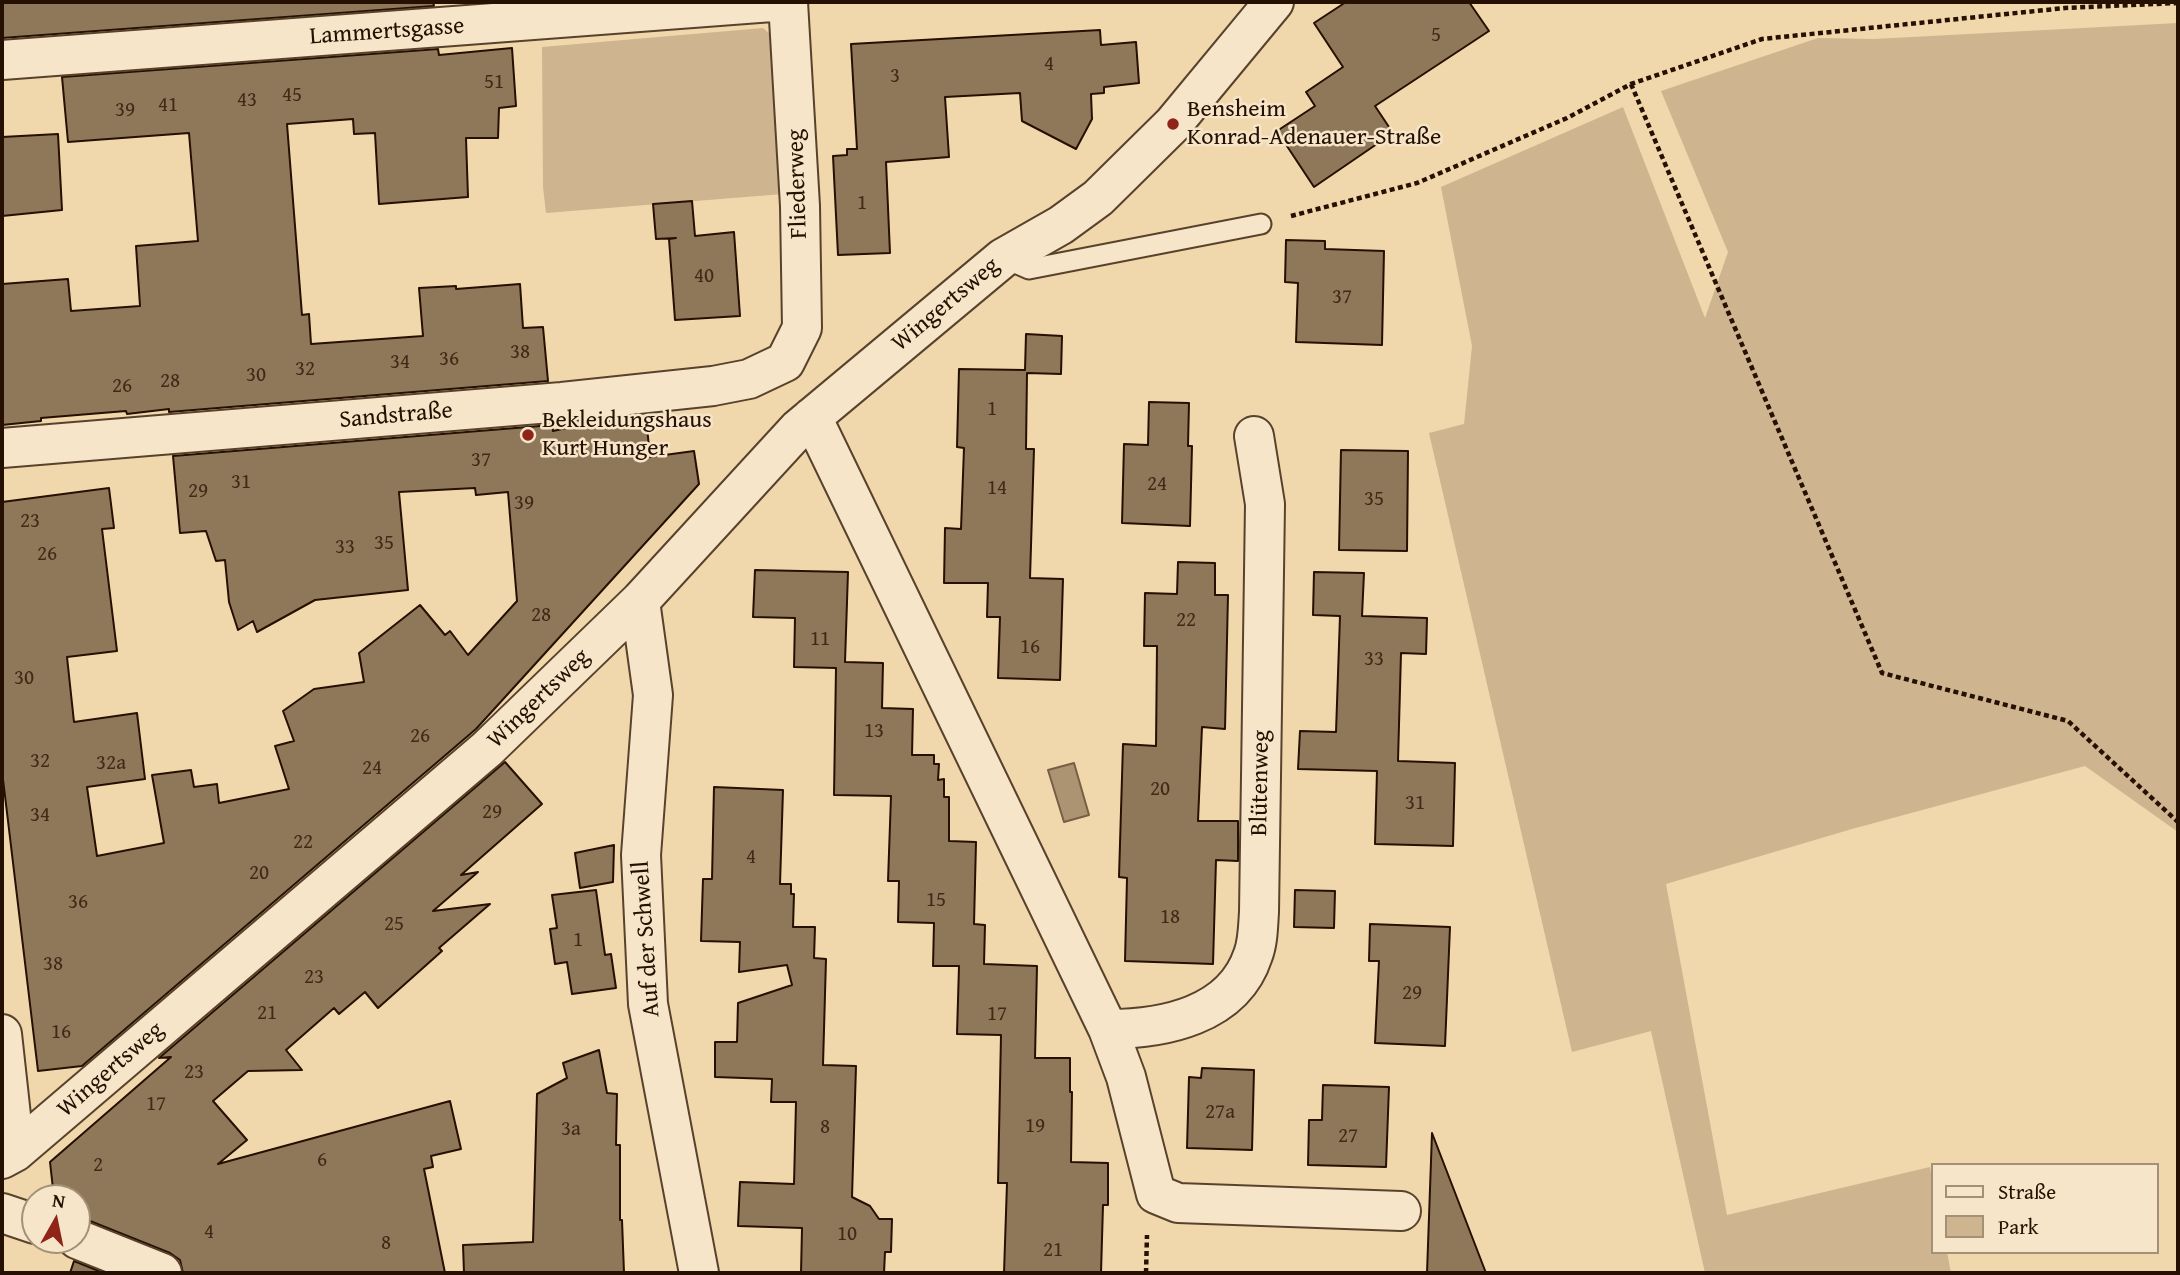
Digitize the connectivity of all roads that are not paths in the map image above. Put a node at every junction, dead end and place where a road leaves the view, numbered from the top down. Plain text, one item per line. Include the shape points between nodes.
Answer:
1 (772, 2) edge
2 (788, 2) edge
3 (1274, 2) edge
4 (603, 9) edge
5 (2, 60) edge
6 (1261, 224) road end
7 (1003, 258) junction
8 (785, 362) joint
9 (811, 417) junction
10 (1254, 436) dead end
11 (2, 448) edge
12 (640, 601) junction
13 (1108, 1029) junction
14 (2, 1034) edge
15 (8, 1156) edge
16 (1401, 1211) dead end
17 (2, 1213) edge
18 (21, 1219) edge
19 (91, 1245) edge
20 (162, 1273) edge
21 (699, 1273) edge

1 - 4 street, Lammertsgasse
2 - 8 street, Fliederweg via 802,328
3 - 7 street, Wingertsweg via 1173,124 1098,198
4 - 5 street, Lammertsgasse
6 - 7 lane via 1029,269
7 - 9 street, Wingertsweg
8 - 11 street, Sandstraße via 749,379 713,386
9 - 12 street, Wingertsweg
9 - 13 street
10 - 13 street, Blütenweg via 1265,504 1257,943 1245,974 1210,1008 1141,1029
12 - 15 street, Wingertsweg via 487,749
12 - 21 street, Auf der Schwell via 653,695 641,855 648,1004
13 - 16 street via 1126,1077 1156,1194 1178,1203
14 - 15 street
17 - 18 street
19 - 20 street

